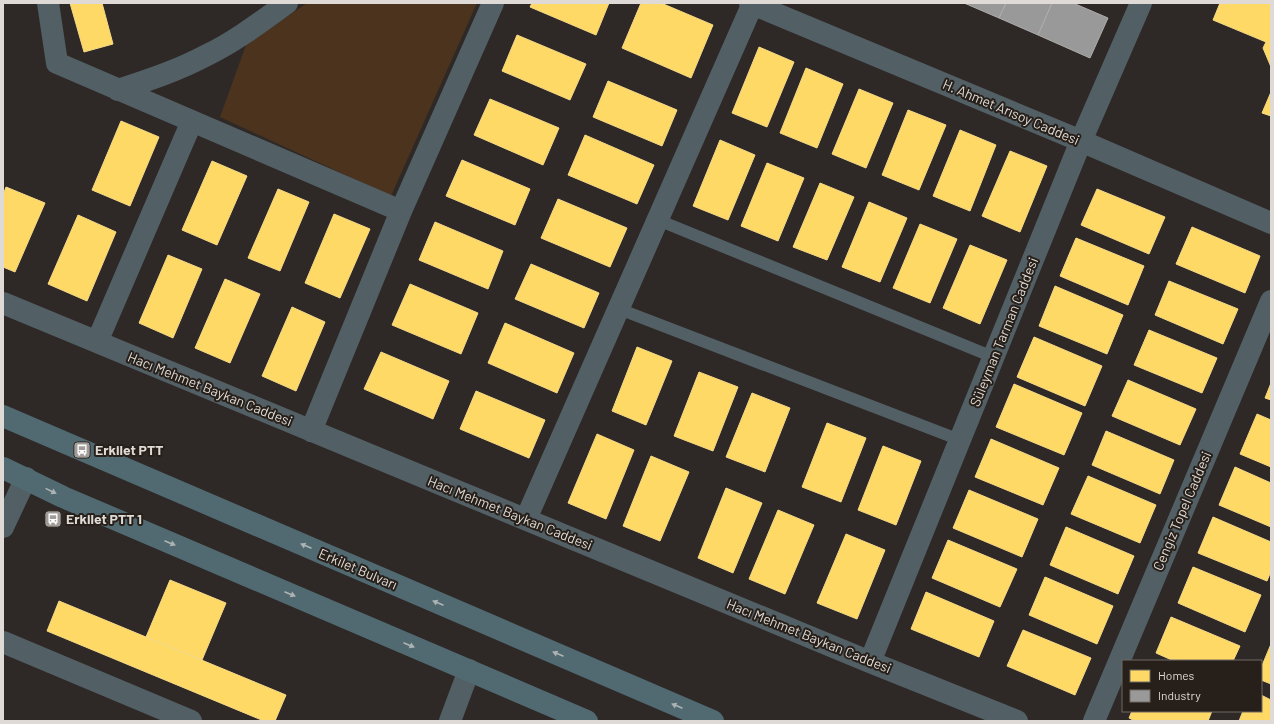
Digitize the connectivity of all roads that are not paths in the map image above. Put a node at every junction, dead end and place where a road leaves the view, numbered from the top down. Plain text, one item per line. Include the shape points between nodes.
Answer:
1 (48, 3) edge
2 (288, 3) edge
3 (493, 3) edge
4 (752, 3) edge
5 (1140, 3) edge
6 (118, 90) junction
7 (192, 121) junction
8 (1081, 141) junction
9 (401, 210) junction
10 (658, 220) junction
11 (1271, 223) edge
12 (3, 303) edge
13 (1270, 306) edge
14 (619, 309) junction
15 (97, 342) junction
16 (993, 358) junction
17 (3, 416) edge
18 (311, 431) junction
19 (960, 440) junction
20 (3, 468) edge
21 (26, 478) junction
22 (526, 519) junction
23 (3, 527) edge
24 (3, 642) edge
25 (870, 662) junction
26 (469, 670) junction
27 (183, 719) edge
28 (450, 721) edge
29 (587, 721) edge
30 (713, 721) edge
31 (1017, 721) edge
32 (1094, 721) edge

1 - 6 street via 57,63
2 - 6 street via 209,55 152,80
3 - 9 street
4 - 8 street, H. Ahmet Arısoy Caddesi
4 - 10 street
5 - 8 street, Süleyman Tarman Caddesi
6 - 7 street
7 - 9 street
7 - 15 street
8 - 11 street, H. Ahmet Arısoy Caddesi
8 - 16 street, Süleyman Tarman Caddesi
9 - 18 street
10 - 14 street
10 - 16 lane
12 - 15 street, Hacı Mehmet Baykan Caddesi
13 - 32 street, Cengiz Topel Caddesi
14 - 19 lane
14 - 22 street
15 - 18 street, Hacı Mehmet Baykan Caddesi
16 - 19 street, Süleyman Tarman Caddesi
30 -> 17 main road, Erkilet Bulvarı
18 - 22 street, Hacı Mehmet Baykan Caddesi
19 - 25 street, Süleyman Tarman Caddesi
20 - 21 main road
21 - 23 street
21 -> 26 main road via 63,497
22 - 25 street, Hacı Mehmet Baykan Caddesi
24 - 27 street
25 - 31 street, Hacı Mehmet Baykan Caddesi
26 - 28 street
26 - 29 main road

